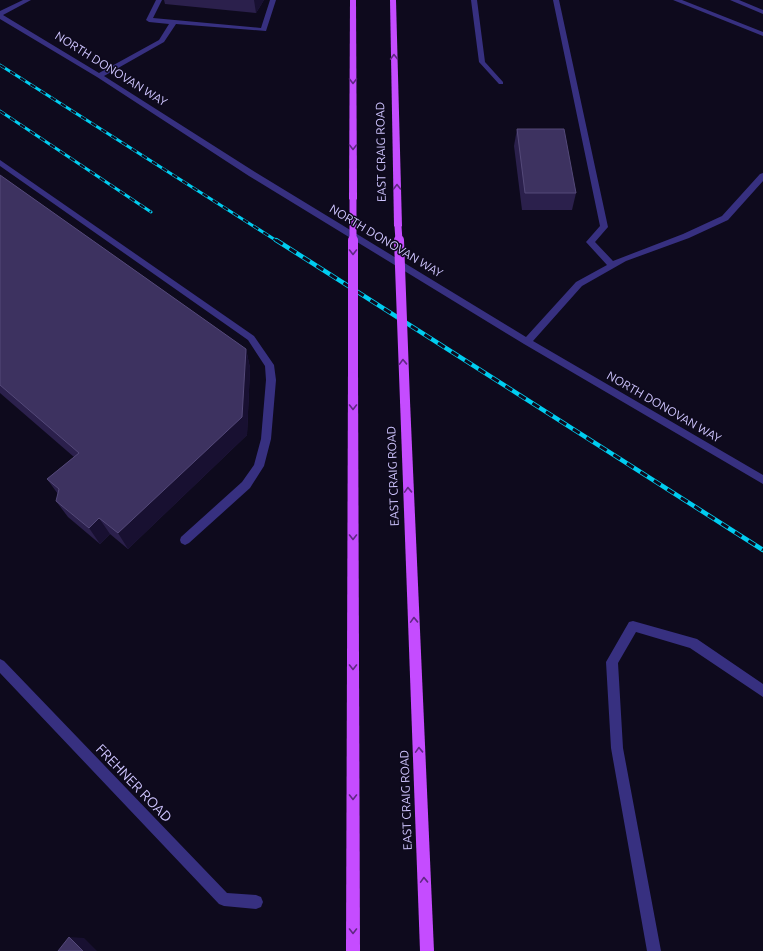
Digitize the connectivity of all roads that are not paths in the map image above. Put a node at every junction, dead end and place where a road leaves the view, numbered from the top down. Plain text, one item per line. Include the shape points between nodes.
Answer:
1 (28, 0) edge
2 (159, 0) edge
3 (273, 0) edge
4 (353, 0) edge
5 (393, 0) edge
6 (474, 0) edge
7 (556, 0) edge
8 (676, 0) edge
9 (733, 0) edge
10 (763, 12) edge
11 (0, 15) edge
12 (173, 22) junction
13 (763, 34) edge
14 (99, 76) junction
15 (501, 83) dead end
16 (0, 162) edge
17 (763, 176) edge
18 (612, 265) junction
19 (527, 342) junction
20 (763, 480) edge
21 (185, 540) dead end
22 (0, 665) edge
23 (763, 691) edge
24 (256, 902) dead end
25 (353, 951) edge
26 (427, 951) edge
27 (654, 951) edge

1 - 11 street
2 - 12 street via 149,20
3 - 12 street via 264,30
4 -> 25 main road, bridge
26 -> 5 main road, EAST CRAIG ROAD, bridge via 398,226
6 - 15 street via 482,62
7 - 18 street via 604,227 590,242
8 - 13 street
9 - 10 street
11 - 14 street, NORTH DONOVAN WAY
12 - 14 street via 162,41
14 - 19 street, NORTH DONOVAN WAY via 252,174
16 - 21 street via 251,338 269,365 271,380 266,439 259,466 246,485
17 - 18 street via 725,218
18 - 19 street via 579,284
19 - 20 street, NORTH DONOVAN WAY
22 - 24 street, FREHNER ROAD via 224,899
23 - 27 street via 693,643 633,626 612,662 617,748

